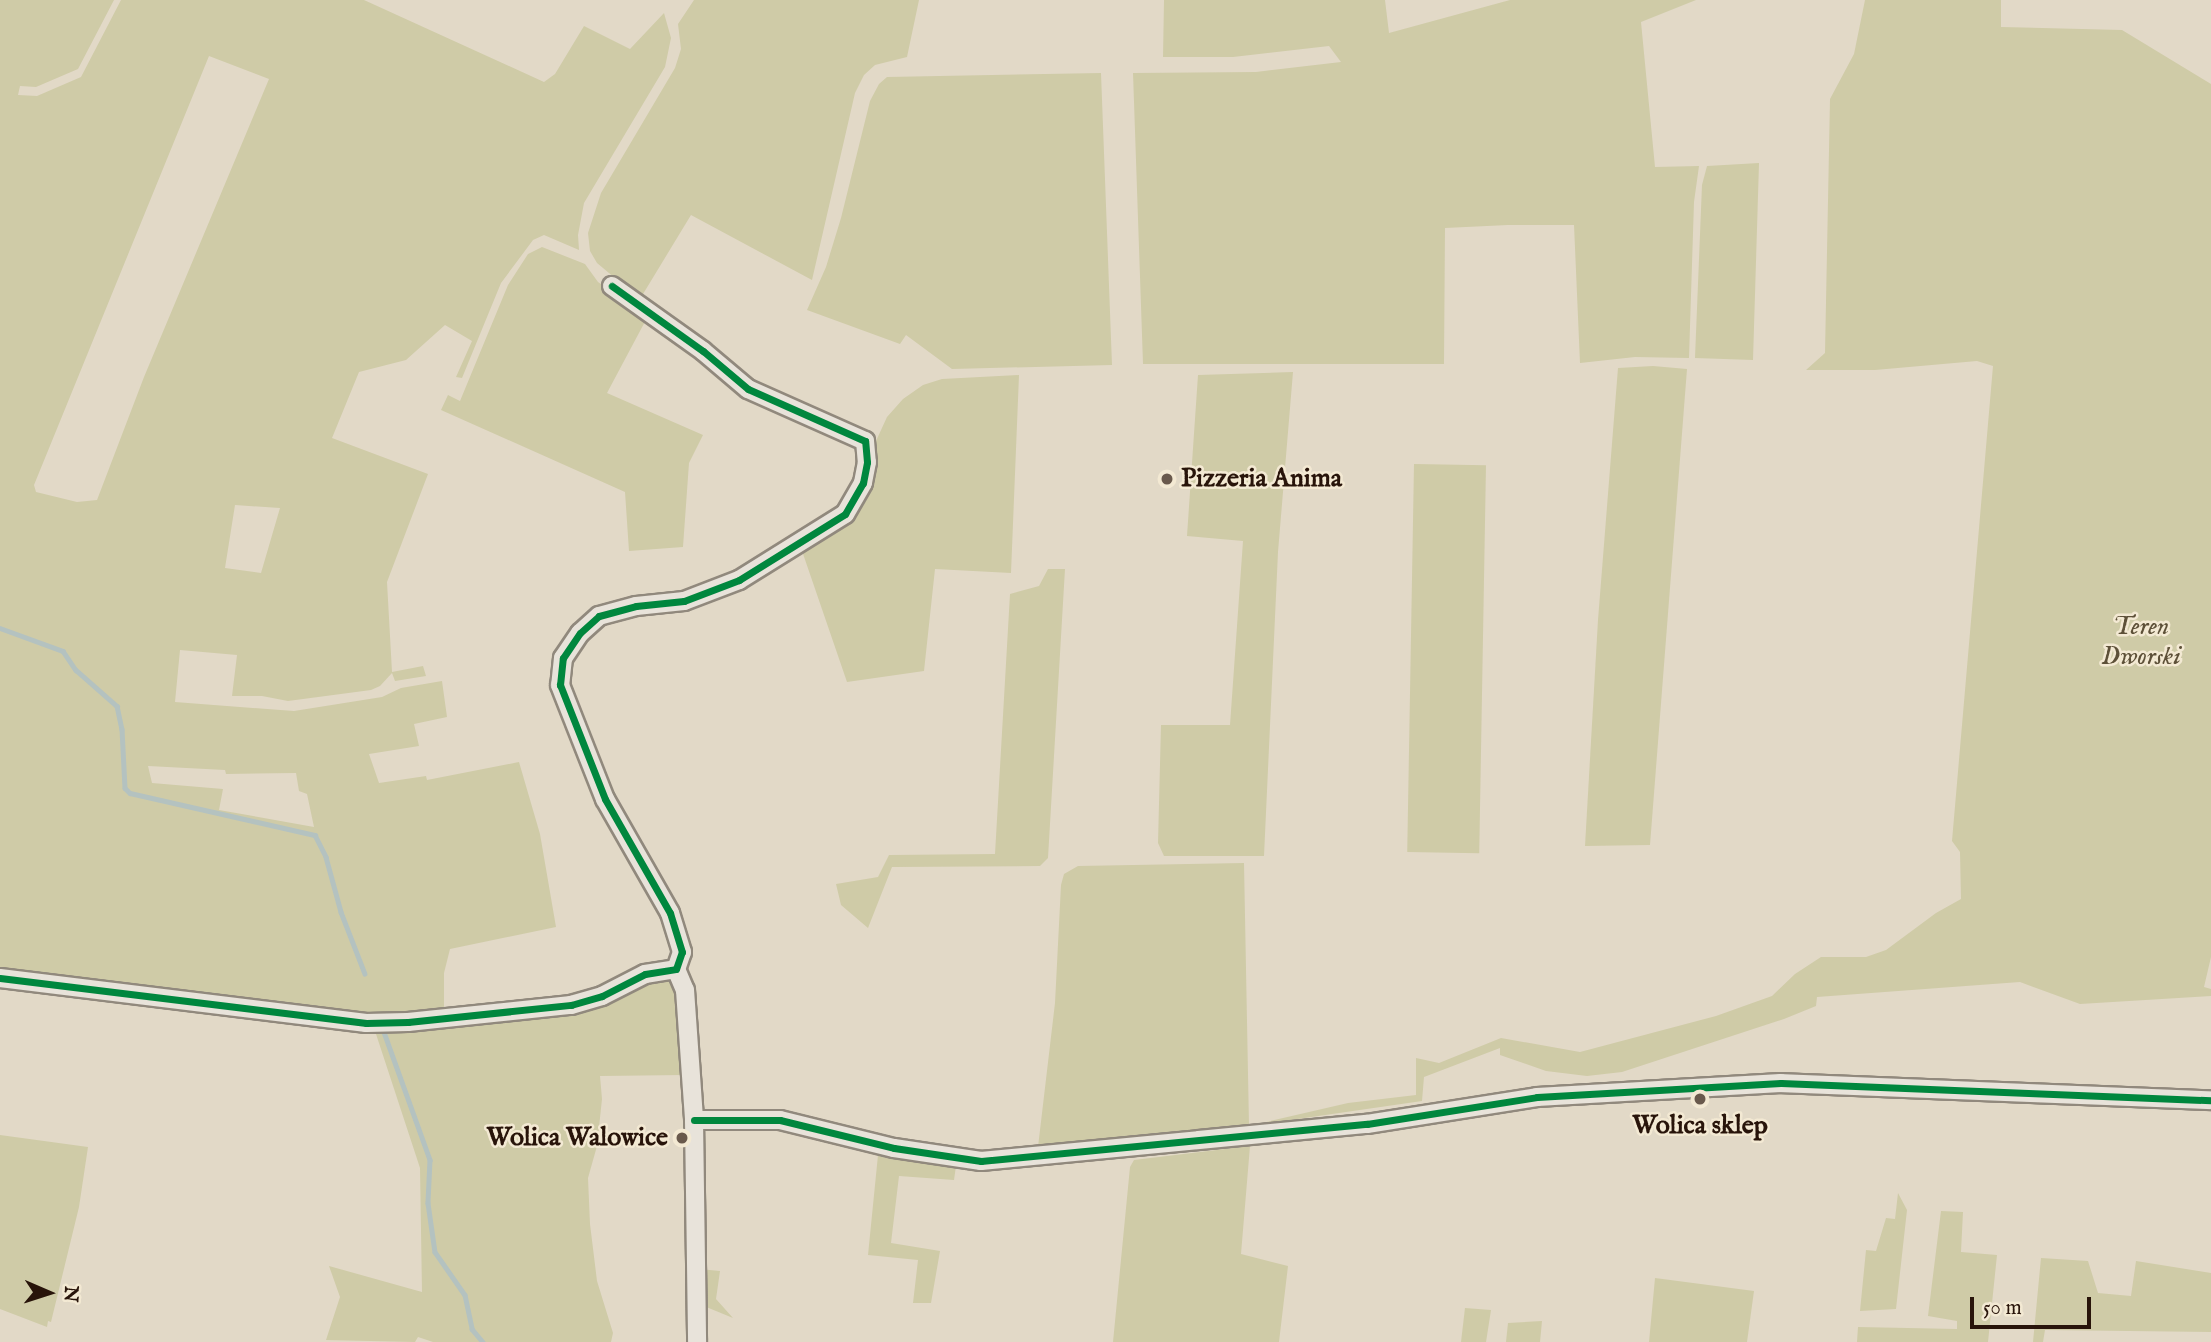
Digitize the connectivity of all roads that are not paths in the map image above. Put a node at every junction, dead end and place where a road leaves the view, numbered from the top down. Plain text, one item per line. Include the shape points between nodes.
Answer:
1 (612, 286) dead end
2 (676, 968) junction
3 (0, 978) edge
4 (2211, 1100) edge
5 (694, 1120) junction
6 (697, 1342) edge

1 - 2 street via 748,389 865,441 863,483 845,514 739,580 684,601 599,615 563,658 560,685 605,799 670,913 682,952
2 - 3 street via 645,974 602,996 571,1005 366,1023
2 - 5 street via 685,990
4 - 5 street via 1781,1083 1537,1097 1354,1125 981,1161 894,1148 780,1120
5 - 6 street

